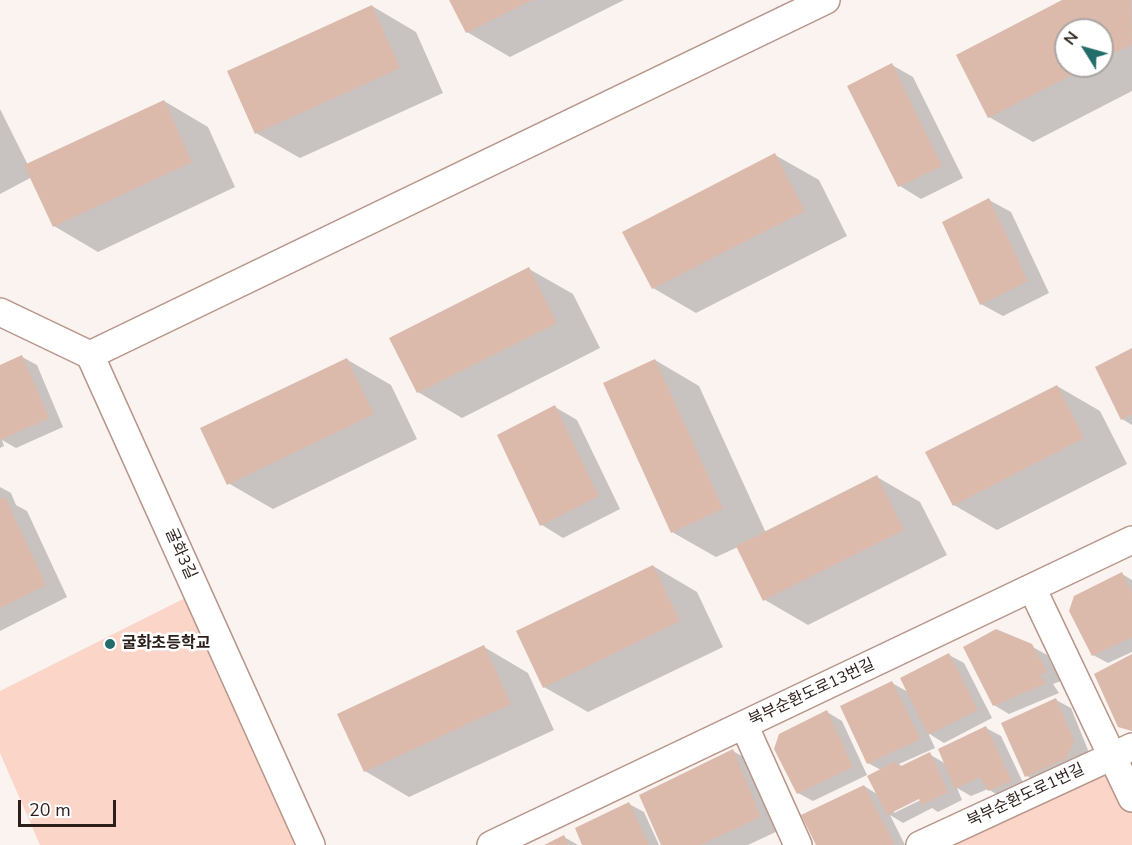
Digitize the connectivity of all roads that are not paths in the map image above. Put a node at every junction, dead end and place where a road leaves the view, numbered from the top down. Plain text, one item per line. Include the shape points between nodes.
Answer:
1 (826, 0) edge
2 (0, 312) edge
3 (90, 356) junction
4 (1132, 540) edge
5 (1032, 588) junction
6 (744, 725) junction
7 (1122, 752) edge
8 (1132, 798) edge
9 (311, 845) edge
10 (491, 845) edge
11 (798, 845) edge
12 (920, 845) edge

1 - 3 street
2 - 3 street
3 - 9 street, 굴화3길
4 - 5 street, 북부순환도로13번길
5 - 6 street, 북부순환도로13번길
5 - 7 street
6 - 10 street, 북부순환도로13번길
6 - 11 street
7 - 8 street
7 - 12 street, 북부순환도로1번길

